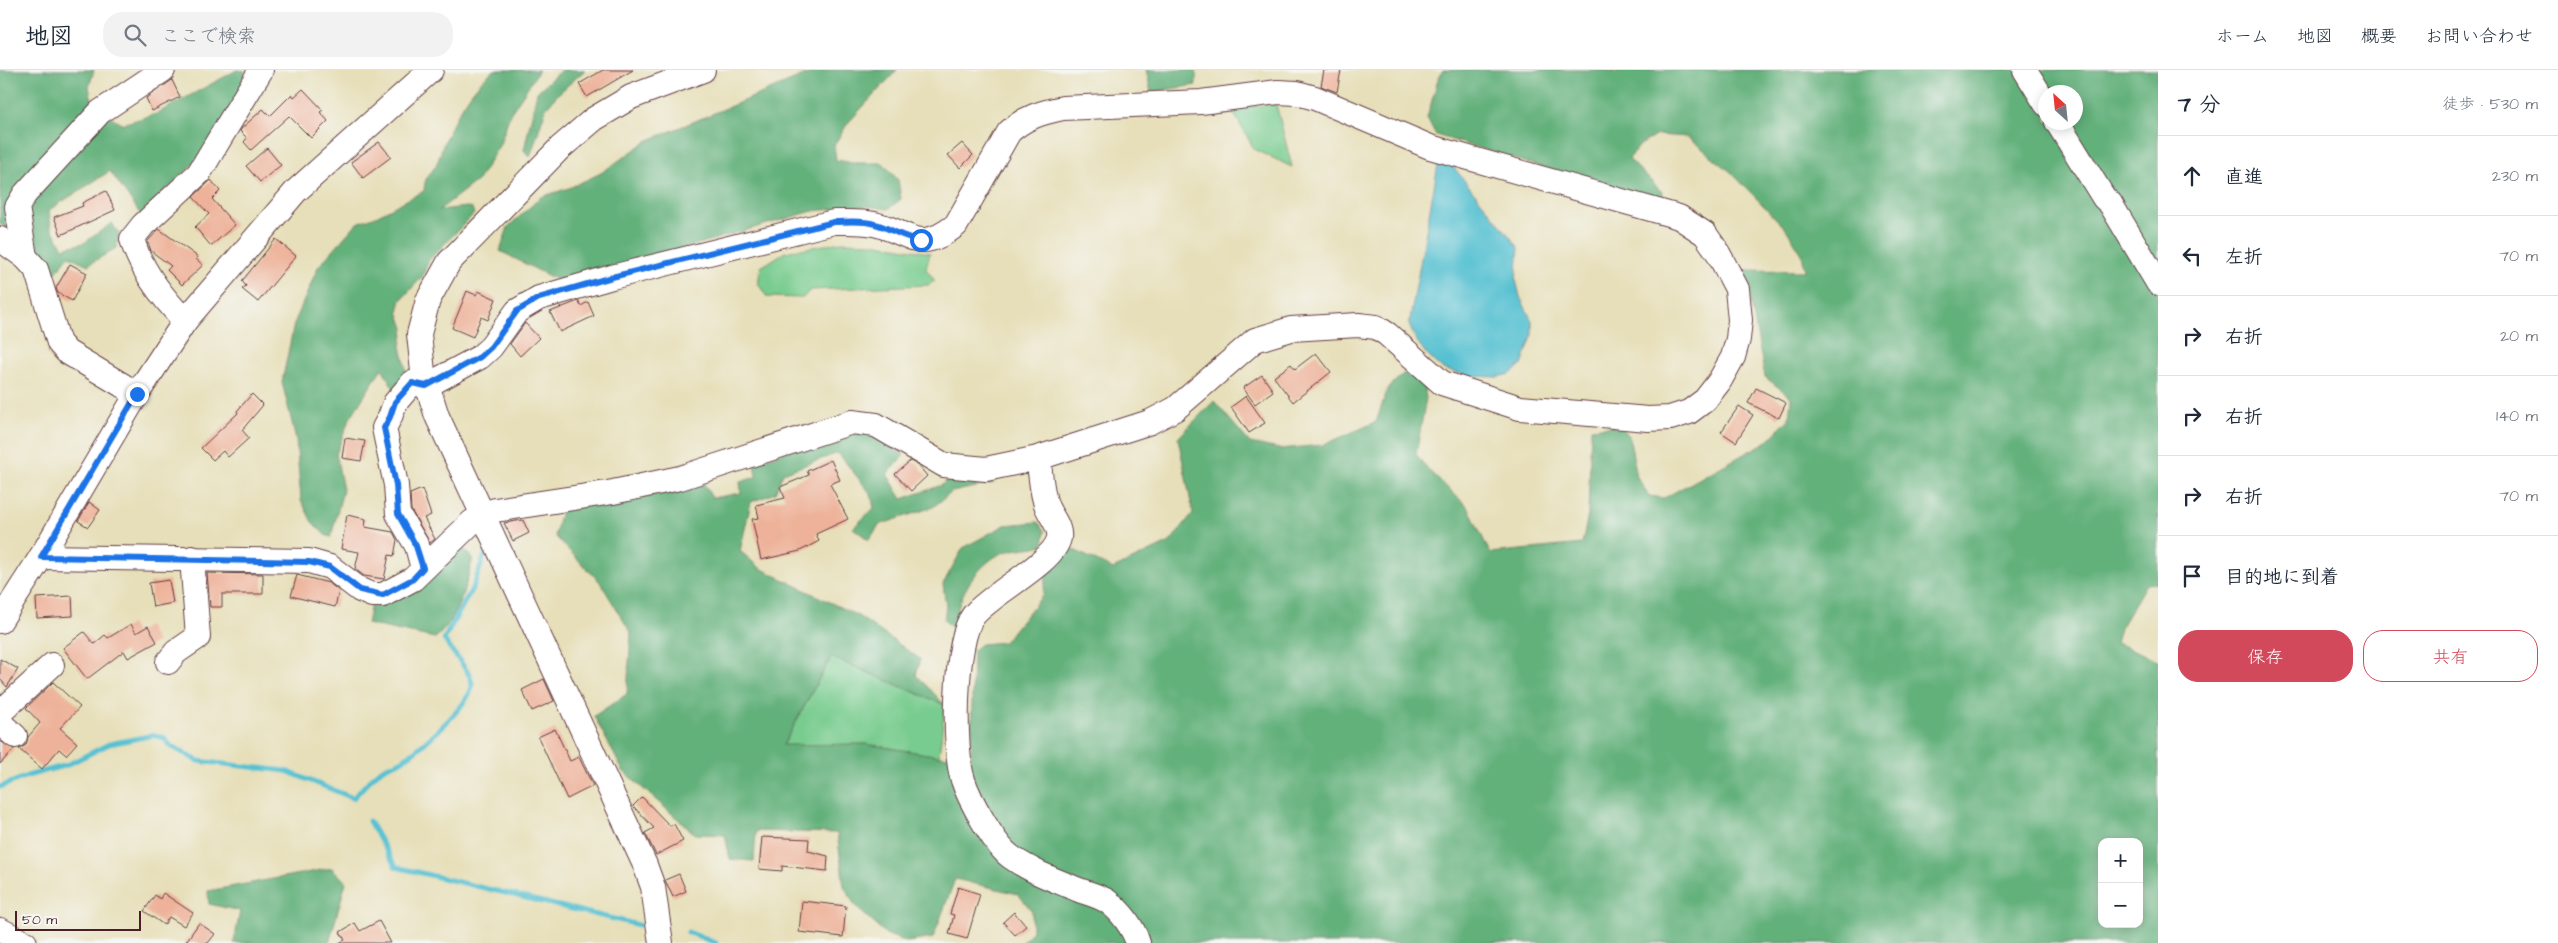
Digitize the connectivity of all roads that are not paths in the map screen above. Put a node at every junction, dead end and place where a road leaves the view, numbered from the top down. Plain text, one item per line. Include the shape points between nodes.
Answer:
1 (163, 70) edge
2 (261, 70) edge
3 (431, 70) edge
4 (703, 70) edge
5 (2025, 70) edge
6 (2038, 91) edge
7 (2062, 130) edge
8 (0, 239) edge
9 (25, 257) junction
10 (2158, 283) edge
11 (185, 321) junction
12 (426, 386) junction
13 (137, 394) junction
14 (1038, 458) junction
15 (482, 515) junction
16 (41, 557) junction
17 (192, 558) junction
18 (423, 568) junction
19 (0, 621) edge
20 (168, 662) dead end
21 (52, 665) dead end
22 (0, 708) edge
23 (0, 930) edge
24 (25, 943) edge
25 (661, 943) edge
26 (1138, 943) edge

1 - 9 street via 100,112 25,194 17,207
2 - 11 street via 199,173 132,239 140,260
3 - 11 street via 296,191
4 - 12 street via 631,97 594,120 560,148 450,262 436,282 419,334
5 - 6 street
7 - 10 street
8 - 9 street
9 - 13 street via 36,269 58,343 67,352
11 - 13 street
12 - 14 street via 480,357 517,311 539,298 834,222 875,224 911,239 930,240 945,234 956,224 1009,132 1042,112 1064,108 1201,102 1278,92 1315,98 1430,148 1679,217 1705,234 1737,289 1740,320 1733,357 1705,400 1688,412 1670,418 1520,408 1442,383 1376,327 1327,325 1291,329 1255,340 1175,409 1150,422
12 - 15 street
12 - 18 street via 412,383 395,402 384,428 396,485 398,514 416,546
13 - 16 street
14 - 15 street via 986,469 944,465 876,426 852,422 680,478 494,510
14 - 26 street via 1046,505 1059,529 1059,539 1051,552 972,616 965,630 960,650 957,747 963,780 983,821 1009,856 1039,874 1106,901 1126,919
15 - 18 street
15 - 25 street via 645,865 656,900
16 - 17 street
16 - 19 street
17 - 18 street via 316,563 330,567 360,590 378,595 405,584
17 - 20 street via 198,637 176,652
21 - 22 street via 3,710
23 - 24 street

